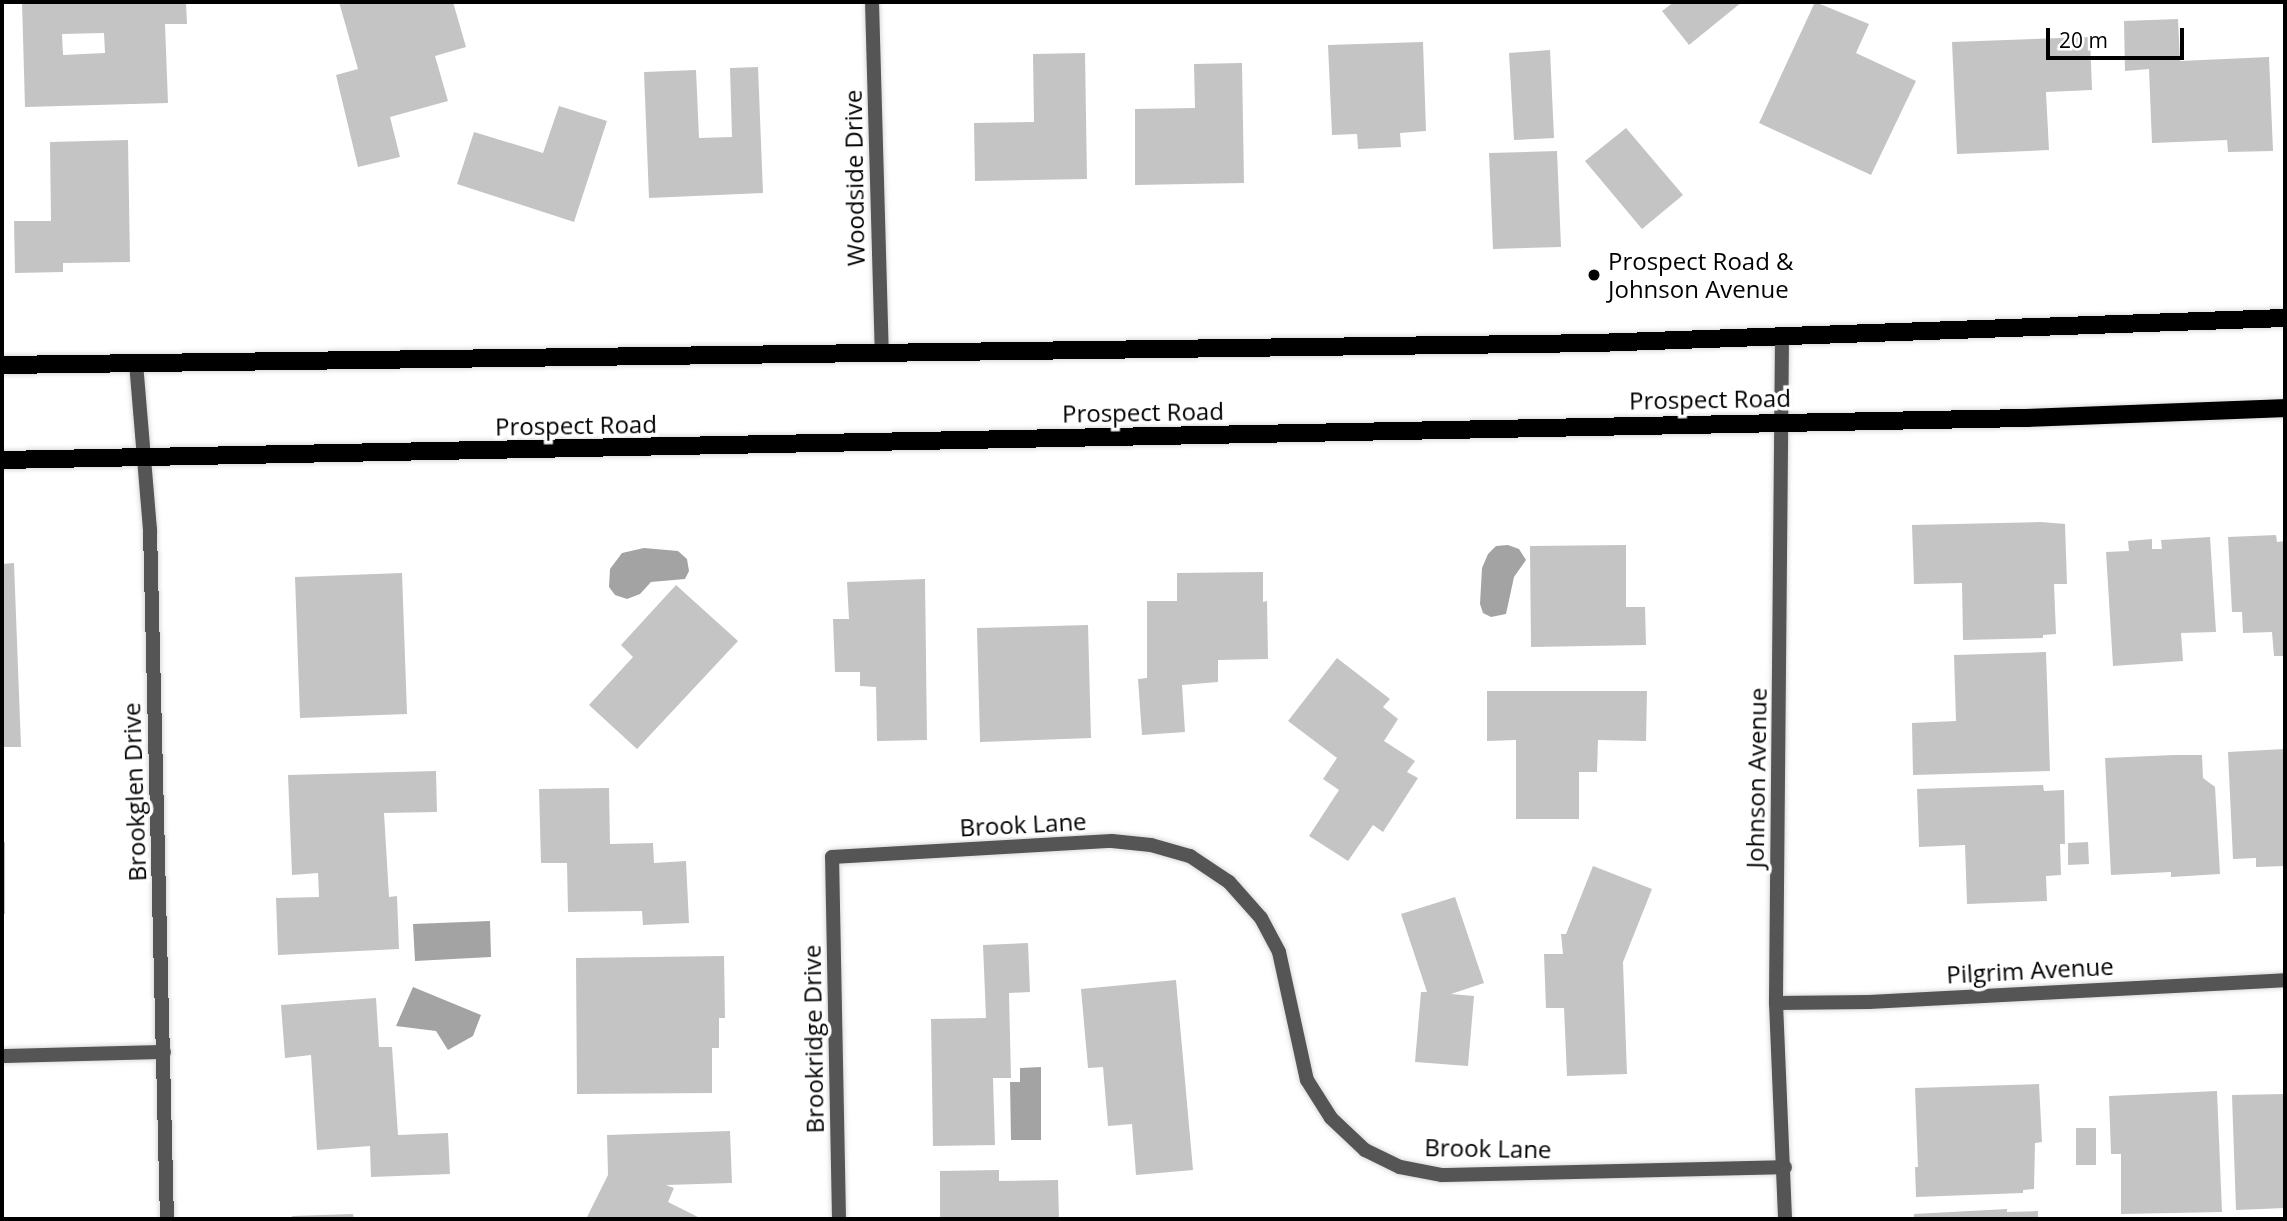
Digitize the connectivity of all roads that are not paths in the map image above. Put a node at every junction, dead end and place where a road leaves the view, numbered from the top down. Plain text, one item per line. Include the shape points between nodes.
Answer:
1 (872, 2) edge
2 (2285, 318) edge
3 (1782, 337) junction
4 (882, 353) junction
5 (136, 363) junction
6 (2, 365) edge
7 (2285, 408) edge
8 (1781, 422) junction
9 (144, 457) junction
10 (2, 460) edge
11 (832, 858) joint
12 (2285, 980) edge
13 (1776, 1003) junction
14 (164, 1052) junction
15 (2, 1056) edge
16 (1784, 1167) junction
17 (167, 1219) edge
18 (839, 1219) edge
19 (1785, 1219) edge

1 - 4 street, Woodside Drive
2 - 3 main road
3 - 4 main road
3 - 8 street, Johnson Avenue
4 - 5 main road
5 - 6 main road
5 - 9 street, Brookglen Drive
7 - 8 main road, Prospect Road
8 - 9 main road, Prospect Road
8 - 13 street, Johnson Avenue
9 - 10 main road, Prospect Road
9 - 14 street, Brookglen Drive
11 - 16 street, Brook Lane via 1112,842 1151,845 1190,856 1229,882 1261,918 1279,952 1307,1080 1331,1118 1365,1150 1400,1167 1442,1175
11 - 18 street, Brookridge Drive
12 - 13 street, Pilgrim Avenue
13 - 16 street, Johnson Avenue
14 - 15 street
14 - 17 street, Brookglen Drive
16 - 19 street, Johnson Avenue

